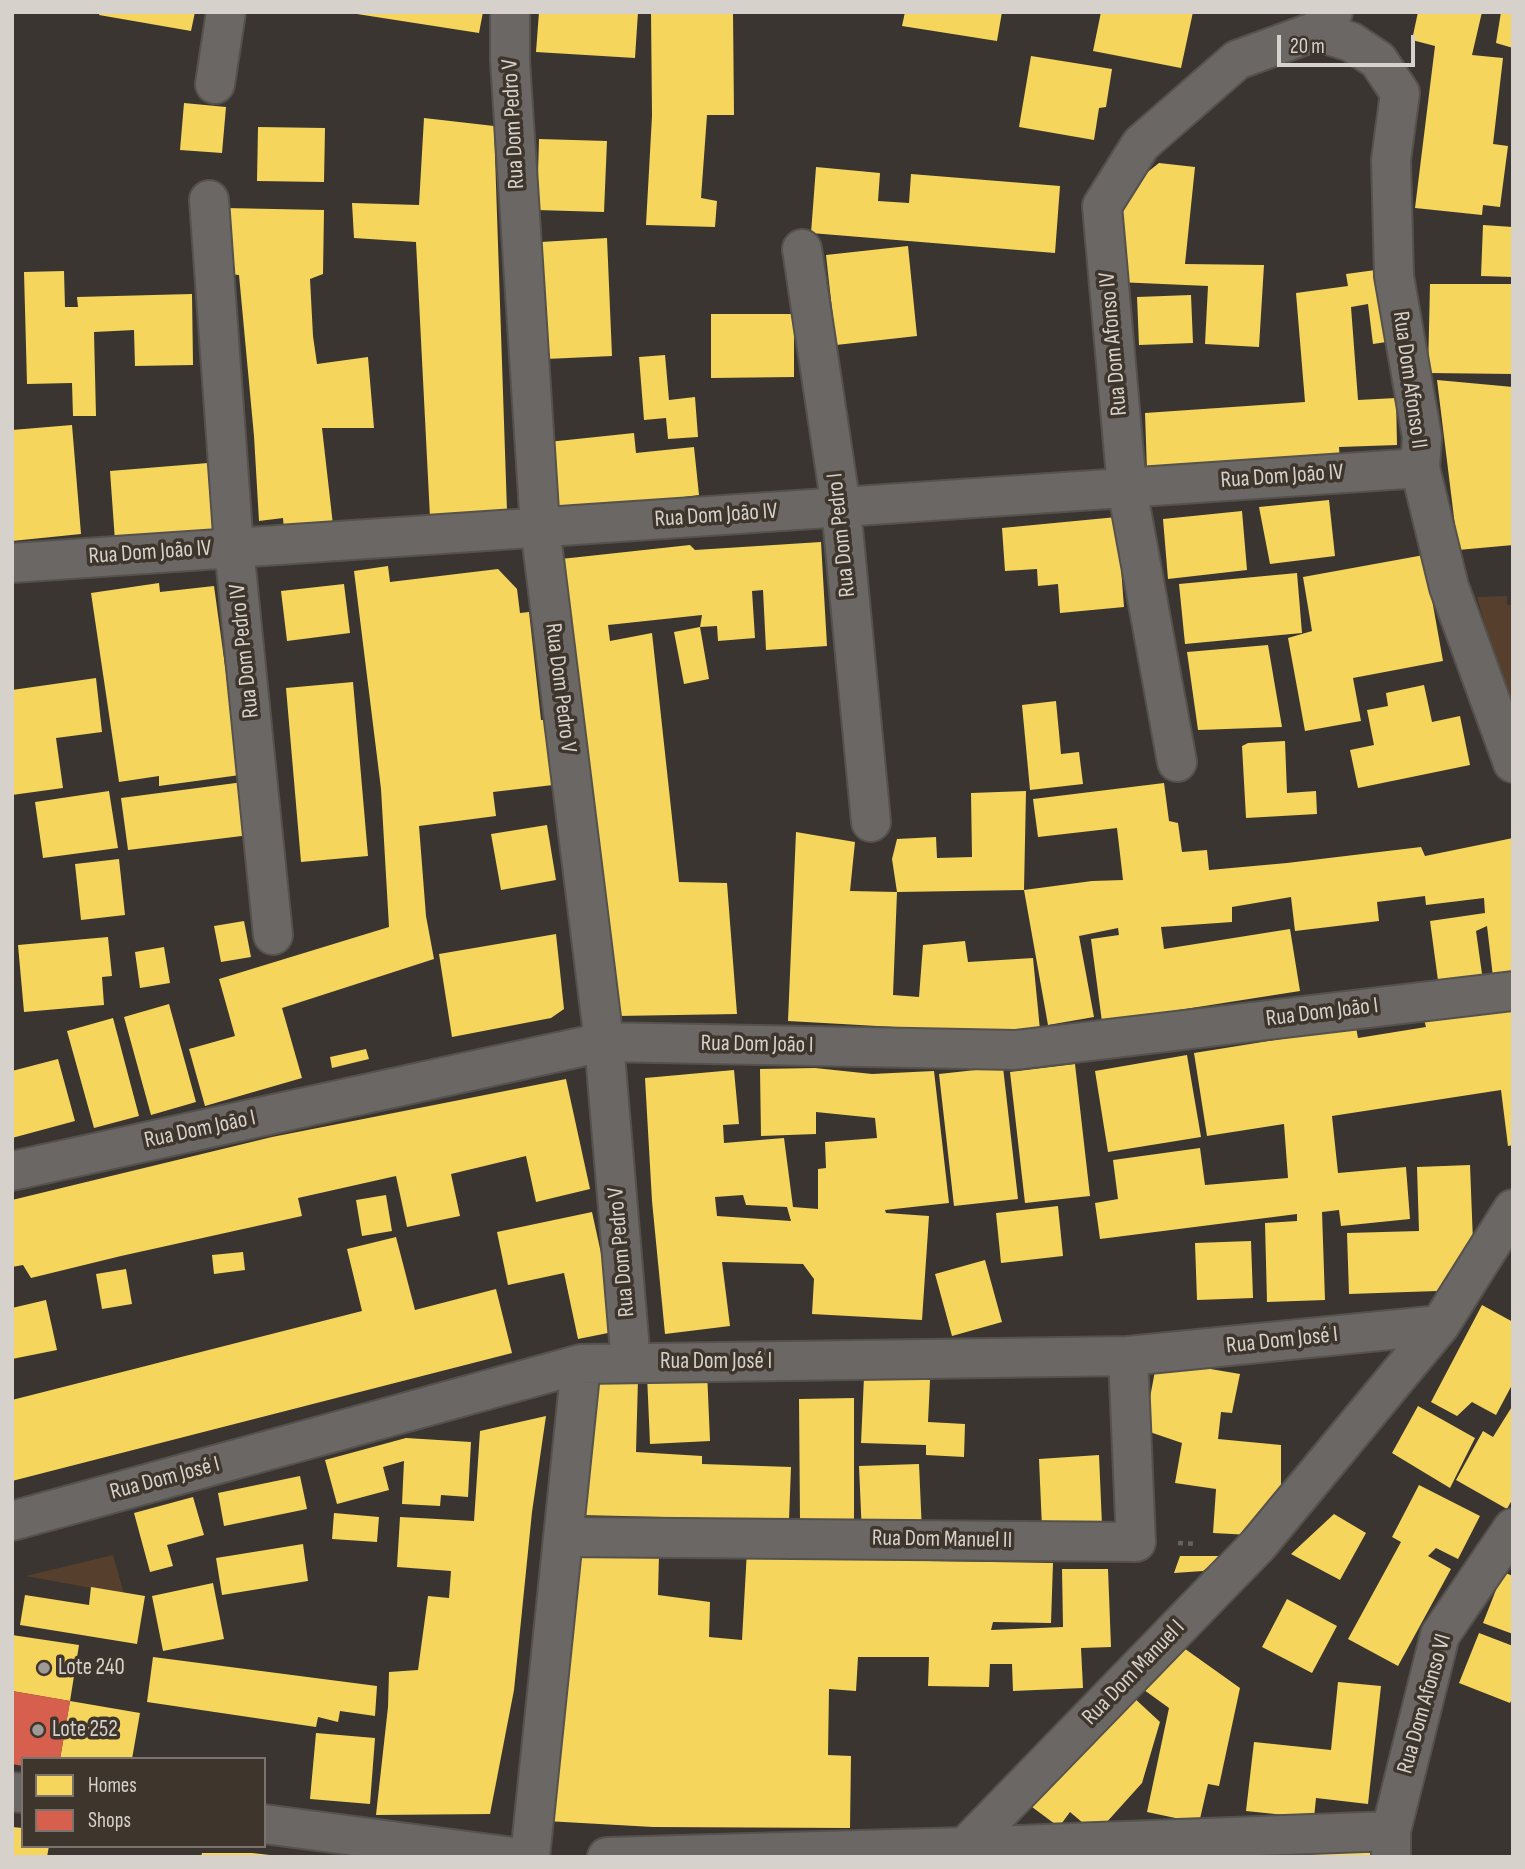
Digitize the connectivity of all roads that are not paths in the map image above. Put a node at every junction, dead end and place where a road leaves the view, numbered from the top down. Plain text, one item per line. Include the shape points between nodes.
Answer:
1 (226, 12) edge
2 (510, 12) edge
3 (1324, 22) edge
4 (215, 84) dead end
5 (209, 200) dead end
6 (802, 248) dead end
7 (1420, 468) junction
8 (1127, 488) junction
9 (841, 507) junction
10 (540, 527) junction
11 (234, 548) junction
12 (12, 563) edge
13 (1177, 762) dead end
14 (1513, 762) edge
15 (871, 822) dead end
16 (273, 934) dead end
17 (1513, 991) edge
18 (604, 1042) junction
19 (12, 1171) edge
20 (1513, 1209) edge
21 (1440, 1325) junction
22 (1128, 1356) junction
23 (631, 1363) junction
24 (581, 1364) junction
25 (12, 1521) edge
26 (1513, 1528) edge
27 (563, 1536) junction
28 (266, 1824) edge
29 (1391, 1844) edge
30 (965, 1847) junction
31 (513, 1857) edge
32 (530, 1857) edge
33 (607, 1857) edge

1 - 4 street
2 - 10 street, Rua Dom Pedro V
3 - 7 street, Rua Dom Afonso II via 1378,60 1400,93 1391,160 1394,276 1422,437
3 - 8 street, Rua Dom Afonso IV via 1237,60 1141,144 1102,206
5 - 11 street, Rua Dom Pedro IV
6 - 9 street, Rua Dom Pedro I
7 - 8 street, Rua Dom João IV
7 - 14 street, Rua Dom Afonso II via 1449,587
8 - 9 street, Rua Dom João IV
8 - 13 street, Rua Dom Afonso IV
9 - 10 street, Rua Dom João IV
9 - 15 street, Rua Dom Pedro I
10 - 11 street, Rua Dom João IV
10 - 18 street, Rua Dom Pedro V
11 - 12 street, Rua Dom João IV
11 - 16 street, Rua Dom Pedro IV
17 - 18 street, Rua Dom João I via 1015,1050
18 - 19 street, Rua Dom João I
18 - 23 street, Rua Dom Pedro V
20 - 21 street, Rua Dom Manuel I
21 - 22 street, Rua Dom José I
21 - 30 street, Rua Dom Manuel I via 1258,1545
22 - 23 street, Rua Dom José I
22 - 27 street, Rua Dom Manuel II via 1136,1542
23 - 24 street, Rua Dom José I
24 - 25 street, Rua Dom José I
24 - 27 street
26 - 29 street, Rua Dom Afonso VI via 1440,1635
27 - 32 street
28 - 31 street
29 - 30 street
30 - 33 street

